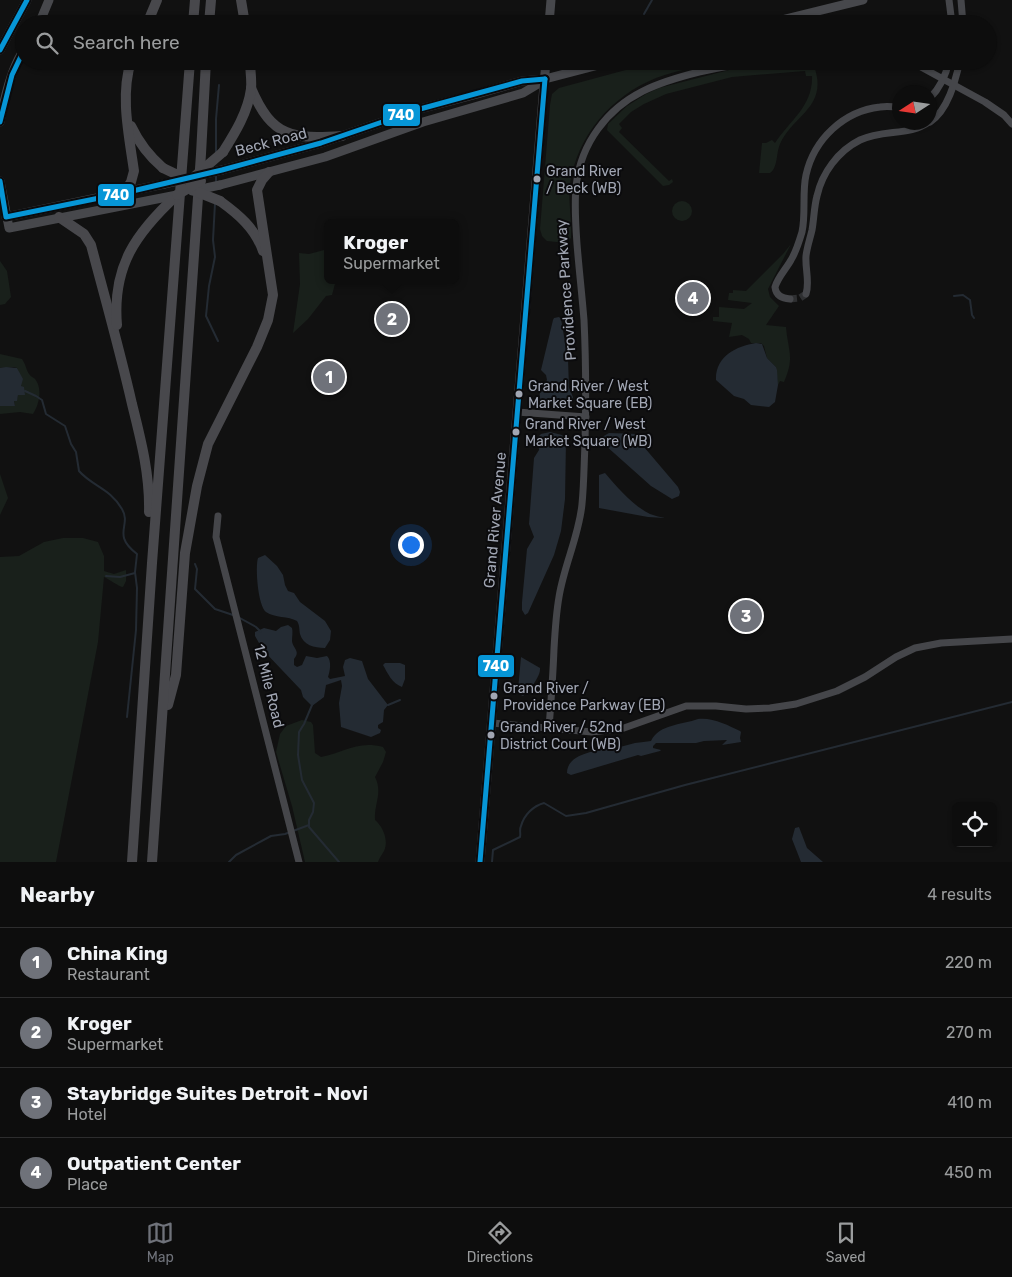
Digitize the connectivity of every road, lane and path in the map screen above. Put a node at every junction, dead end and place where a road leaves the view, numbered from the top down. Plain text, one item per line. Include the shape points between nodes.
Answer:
1 (27, 0) edge
2 (49, 0) edge
3 (157, 0) edge
4 (194, 0) edge
5 (210, 0) edge
6 (242, 0) edge
7 (551, 0) edge
8 (863, 0) edge
9 (949, 0) edge
10 (961, 0) edge
11 (22, 15) edge
12 (43, 15) edge
13 (151, 15) edge
14 (193, 15) edge
15 (209, 15) edge
16 (244, 15) edge
17 (550, 15) edge
18 (802, 15) edge
19 (951, 15) edge
20 (962, 15) edge
21 (15, 29) edge
22 (0, 50) edge
23 (15, 67) edge
24 (129, 70) edge
25 (189, 70) edge
26 (205, 70) edge
27 (250, 70) edge
28 (546, 70) edge
29 (580, 70) edge
30 (707, 70) edge
31 (926, 70) edge
32 (946, 70) edge
33 (958, 70) edge
34 (545, 79) junction
35 (943, 79) junction
36 (954, 84) junction
37 (251, 88) junction
38 (937, 88) edge
39 (126, 104) junction
40 (892, 107) edge
41 (420, 110) junction
42 (937, 116) edge
43 (0, 122) edge
44 (423, 122) junction
45 (1012, 124) edge
46 (903, 130) edge
47 (342, 136) junction
48 (222, 170) joint
49 (269, 172) junction
50 (0, 182) edge
51 (164, 184) joint
52 (189, 184) junction
53 (220, 184) joint
54 (124, 193) junction
55 (162, 204) junction
56 (3, 218) edge
57 (60, 218) junction
58 (4, 229) edge
59 (270, 270) junction
60 (806, 294) dead end
61 (790, 299) dead end
62 (121, 355) junction
63 (517, 412) junction
64 (586, 417) junction
65 (218, 516) dead end
66 (152, 563) junction
67 (1012, 639) edge
68 (492, 723) junction
69 (549, 728) junction
70 (161, 730) junction
71 (132, 862) edge
72 (152, 862) edge
73 (299, 862) edge
74 (480, 862) edge

1 - 11 main road
2 - 12 main road
3 - 13 highway
4 - 14 highway
5 - 15 highway
6 - 16 highway
7 - 17 main road
8 - 18 main road
9 - 19 street
10 - 20 street
21 - 22 main road
23 - 43 main road
24 - 39 highway
25 - 66 highway
26 - 70 highway
27 - 37 highway
28 - 34 main road, Grand River Avenue
29 - 34 main road, Beck Road
30 - 64 street, Providence Parkway via 647,88 625,101 597,129 580,163 574,210 585,344
31 - 35 street
32 - 35 street
33 - 36 street
34 - 41 main road, Beck Road via 522,81
34 - 44 main road, Beck Road via 523,93
34 - 63 main road, Grand River Avenue
35 - 36 street
35 - 38 street
36 - 42 street
36 - 45 street via 994,108
37 - 47 highway via 262,111 278,128 309,138
37 - 52 highway, bridge via 236,132 222,152
39 - 52 highway, bridge via 138,141 163,168
39 - 54 highway via 134,171
40 - 61 street via 882,106 850,116 831,130 812,154 806,175 802,232 792,259 775,287 778,295
41 - 44 street
41 - 47 main road, Beck Road
44 - 49 main road, Beck Road via 331,155
46 - 60 street via 881,132 865,138 850,146 830,167 816,197 806,258
47 - 48 main road, Beck Road
48 - 52 highway, bridge
49 - 53 main road, Beck Road
49 - 59 highway via 257,190
50 - 56 main road
51 - 52 highway, bridge
51 - 54 main road
52 - 53 highway, bridge
52 - 55 highway
52 - 59 highway, bridge via 220,201 251,227
54 - 56 main road
55 - 57 main road
55 - 62 highway via 132,245 123,266 116,314
56 - 58 main road
57 - 58 main road
57 - 62 highway via 84,234 91,245
59 - 70 highway via 273,295 268,320 208,444 197,486 185,553 176,675
62 - 66 highway via 144,453 150,496
63 - 64 street
63 - 68 main road, Grand River Avenue
64 - 69 street, Providence Parkway via 582,505 557,609
65 - 73 street, 12 Mile Road via 216,537
66 - 71 highway
67 - 69 street via 922,646 905,652 865,678 796,704 746,709 686,706 615,730 592,732
68 - 69 street
68 - 74 main road, Grand River Avenue
70 - 72 highway

